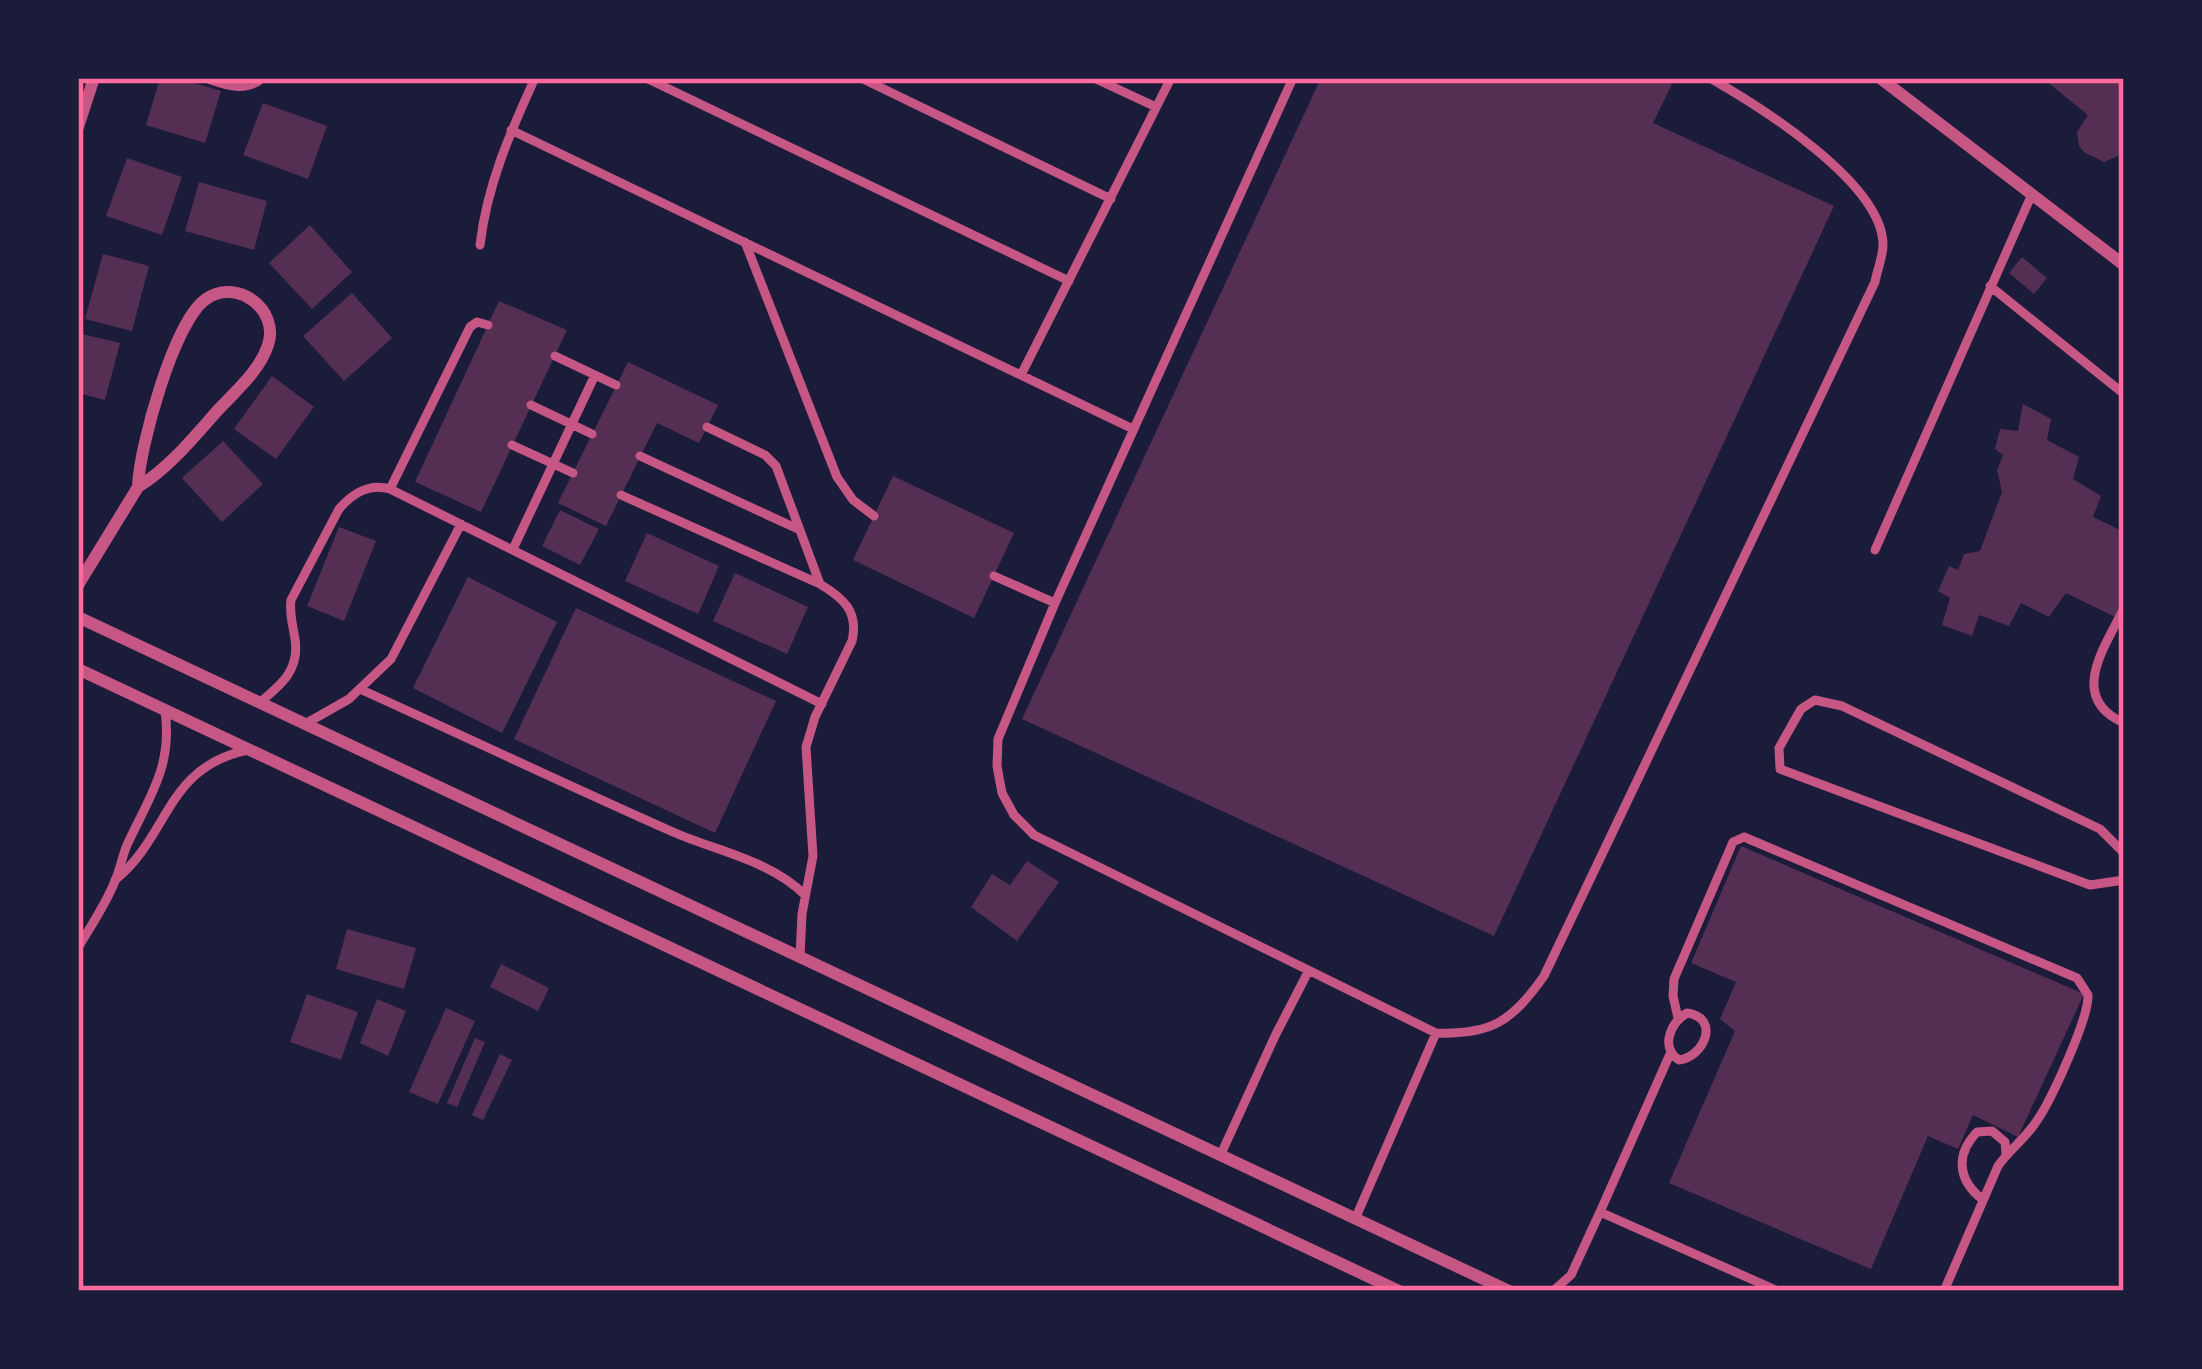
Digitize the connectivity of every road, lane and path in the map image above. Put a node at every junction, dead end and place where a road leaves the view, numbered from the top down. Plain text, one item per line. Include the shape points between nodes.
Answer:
1 (94, 78) edge
2 (210, 78) edge
3 (260, 78) edge
4 (535, 78) edge
5 (646, 78) edge
6 (861, 78) edge
7 (1094, 78) edge
8 (1171, 78) edge
9 (1293, 78) edge
10 (1710, 78) edge
11 (1880, 78) edge
12 (1156, 107) junction
13 (78, 127) edge
14 (511, 130) junction
15 (2032, 194) junction
16 (1111, 199) junction
17 (745, 242) junction
18 (480, 245) dead end
19 (2124, 265) edge
20 (1069, 281) junction
21 (1990, 286) junction
22 (488, 325) dead end
23 (555, 356) dead end
24 (450, 368) junction
25 (465, 375) dead end
26 (595, 375) junction
27 (1022, 375) junction
28 (616, 385) dead end
29 (2124, 394) edge
30 (531, 406) dead end
31 (430, 409) junction
32 (446, 416) dead end
33 (572, 424) junction
34 (707, 427) dead end
35 (1133, 429) junction
36 (592, 434) dead end
37 (512, 445) dead end
38 (640, 456) dead end
39 (553, 464) junction
40 (573, 472) dead end
41 (139, 487) junction
42 (390, 489) junction
43 (621, 495) dead end
44 (874, 516) dead end
45 (461, 524) junction
46 (800, 530) junction
47 (513, 549) junction
48 (1875, 550) dead end
49 (994, 576) dead end
50 (820, 584) junction
51 (78, 585) edge
52 (1055, 603) junction
53 (2124, 608) edge
54 (78, 617) edge
55 (78, 669) edge
56 (362, 690) junction
57 (259, 703) junction
58 (822, 704) junction
59 (165, 709) junction
60 (2124, 723) edge
61 (305, 724) junction
62 (251, 750) junction
63 (2124, 854) edge
64 (116, 880) junction
65 (2124, 880) edge
66 (806, 895) junction
67 (78, 948) edge
68 (800, 957) junction
69 (1308, 972) junction
70 (1678, 1018) junction
71 (1436, 1033) junction
72 (1670, 1054) junction
73 (1221, 1154) junction
74 (2006, 1154) junction
75 (1982, 1198) junction
76 (1600, 1212) junction
77 (1356, 1217) junction
78 (1399, 1291) edge
79 (1509, 1291) edge
80 (1553, 1291) edge
81 (1778, 1291) edge
82 (1944, 1291) edge

1 - 13 street
2 - 3 street via 230,85
4 - 14 lane
5 - 20 lane
6 - 16 lane
7 - 12 lane
8 - 12 lane
9 - 35 lane
10 - 71 lane via 1847,176 1873,209 1883,244 1874,282 1544,976 1524,1005 1496,1025
11 - 15 street
12 - 16 lane
14 - 17 lane
14 - 18 lane
15 - 19 street
15 - 21 lane
16 - 20 lane
17 - 27 lane
17 - 44 lane via 837,477
20 - 27 lane
21 - 29 lane
21 - 48 lane
22 - 24 lane via 470,327
23 - 26 lane
24 - 25 lane
24 - 31 lane
26 - 28 lane
26 - 33 lane
27 - 35 lane
30 - 33 lane
31 - 32 lane
31 - 42 lane
33 - 36 lane
33 - 39 lane
34 - 46 lane via 776,466
35 - 52 lane
37 - 39 lane
38 - 46 lane
39 - 40 lane
39 - 47 lane
41 - 41 street via 262,360 268,316 253,298 230,291 208,297 192,314 147,432
41 - 51 street
42 - 45 lane
42 - 57 lane via 363,490 339,509 291,600 291,673
43 - 50 lane
45 - 47 lane
45 - 56 lane via 391,659
46 - 50 lane
47 - 58 lane
49 - 52 lane
50 - 58 lane via 843,598 856,627
52 - 69 lane via 998,739 1002,793 1014,815 1034,835
53 - 60 lane via 2092,686 2110,717
54 - 57 street
55 - 59 street
56 - 61 lane
56 - 66 lane via 771,868
57 - 61 street
58 - 66 lane via 806,747 813,856
59 - 62 street
59 - 64 lane via 161,776
61 - 68 street
62 - 64 lane via 198,772
62 - 78 street
63 - 65 lane via 2100,829 1841,706 1815,700 1801,709 1779,748 1780,769 2090,885
64 - 67 lane
66 - 68 lane
68 - 73 street
69 - 71 lane
69 - 73 lane
70 - 72 lane
70 - 72 lane via 1697,1014 1706,1033 1690,1059
70 - 74 lane via 1679,963 1733,842 1750,838 2084,985 2088,1005 2049,1098
71 - 77 lane
72 - 76 lane
73 - 77 street
74 - 75 lane
74 - 75 lane via 1992,1130 1977,1132 1963,1150 1963,1178
75 - 82 lane
76 - 80 lane via 1570,1275
76 - 81 lane
77 - 79 street

